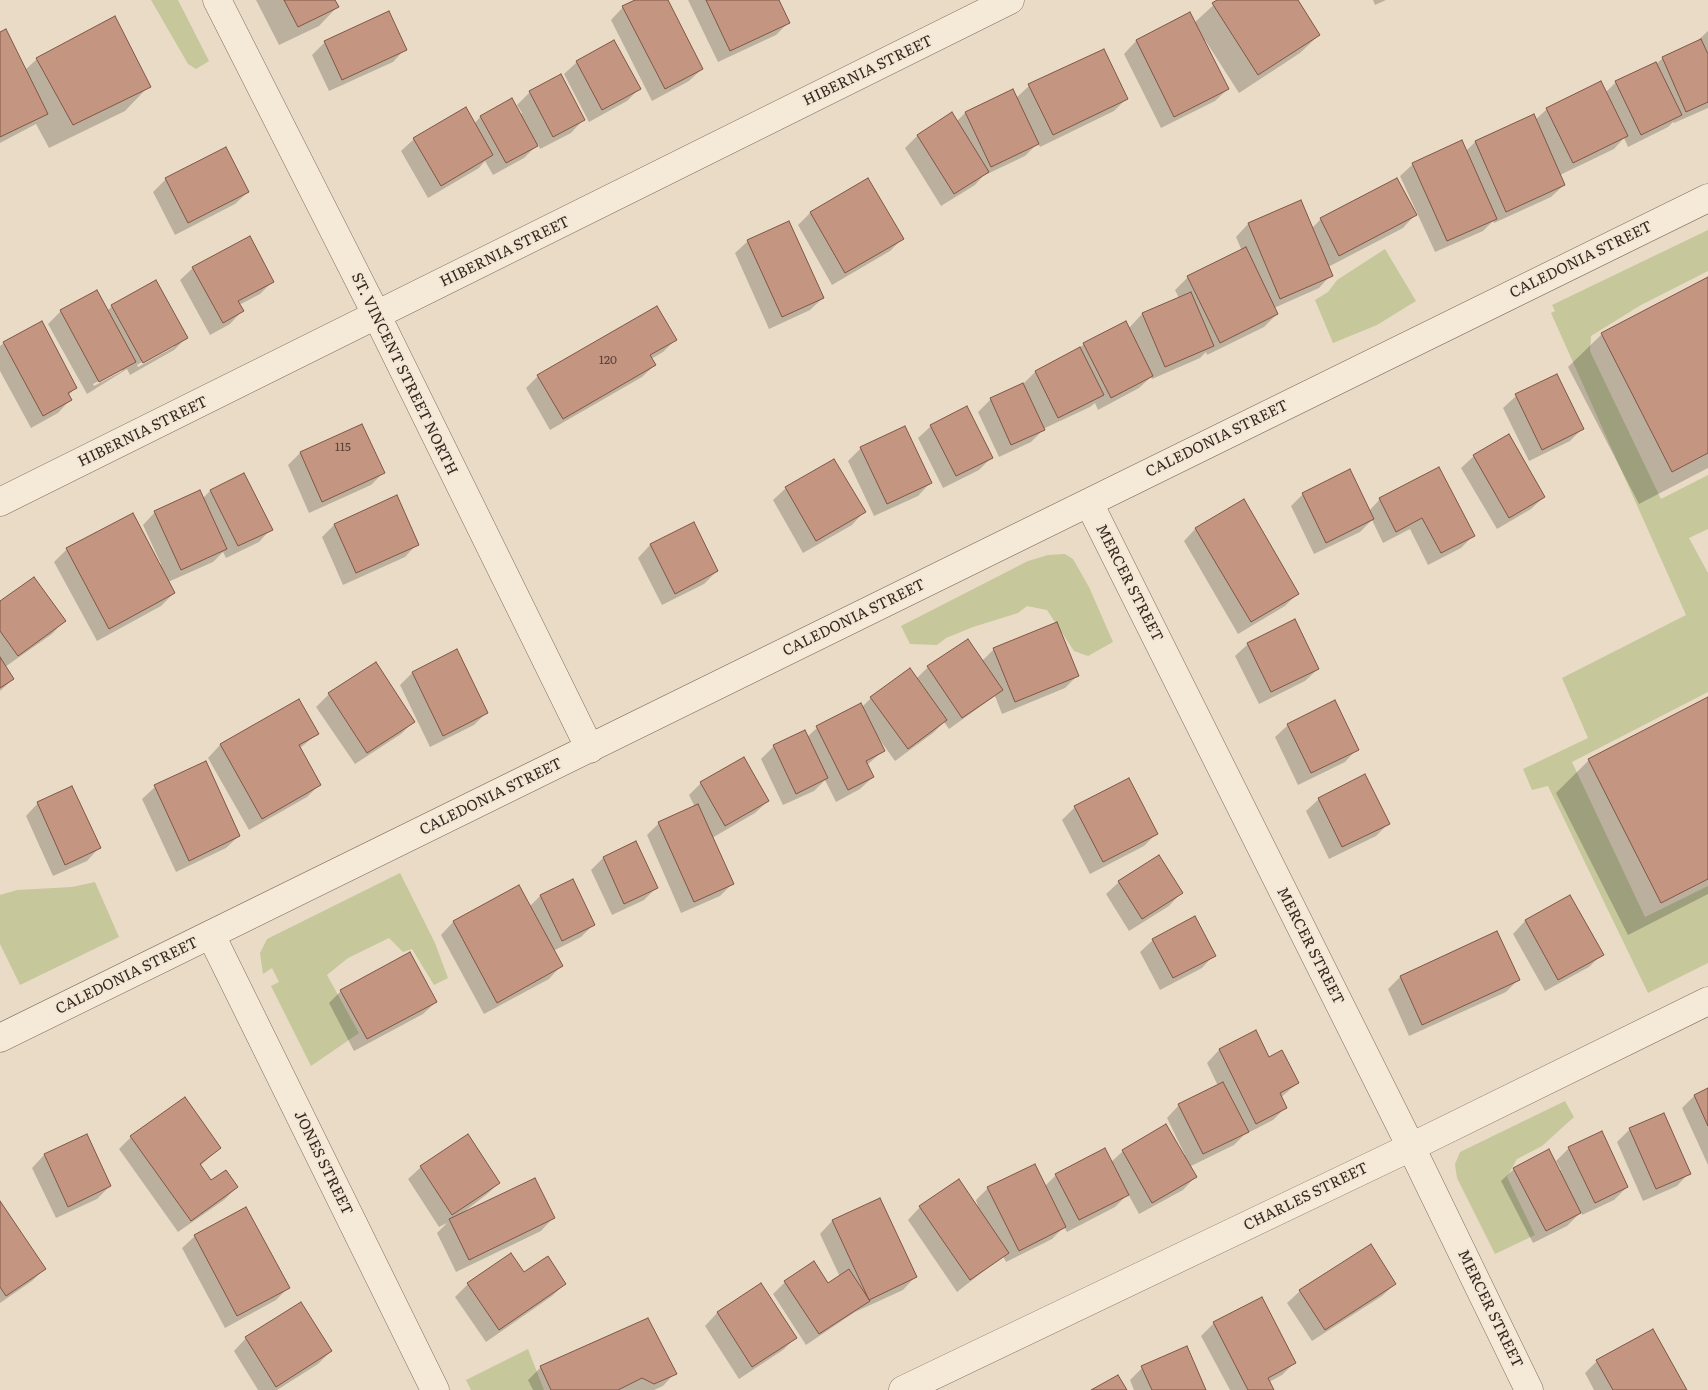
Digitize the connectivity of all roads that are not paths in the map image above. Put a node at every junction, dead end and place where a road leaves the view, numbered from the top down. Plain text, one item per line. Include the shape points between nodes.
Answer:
1 (217, 0) edge
2 (1010, 0) edge
3 (1708, 198) edge
4 (376, 316) junction
5 (0, 502) edge
6 (1089, 503) junction
7 (590, 749) junction
8 (211, 935) junction
9 (1708, 1000) edge
10 (0, 1038) edge
11 (1411, 1146) junction
12 (435, 1390) edge
13 (903, 1390) edge
14 (1529, 1390) edge

1 - 4 street, ST. VINCENT STREET NORTH
2 - 4 street, HIBERNIA STREET
3 - 6 street, CALEDONIA STREET
4 - 5 street, HIBERNIA STREET
4 - 7 street, ST. VINCENT STREET NORTH
6 - 7 street, CALEDONIA STREET
6 - 11 street, MERCER STREET
7 - 8 street, CALEDONIA STREET
8 - 10 street, CALEDONIA STREET
8 - 12 street, JONES STREET
9 - 11 street, CHARLES STREET
11 - 13 street, CHARLES STREET
11 - 14 street, MERCER STREET

